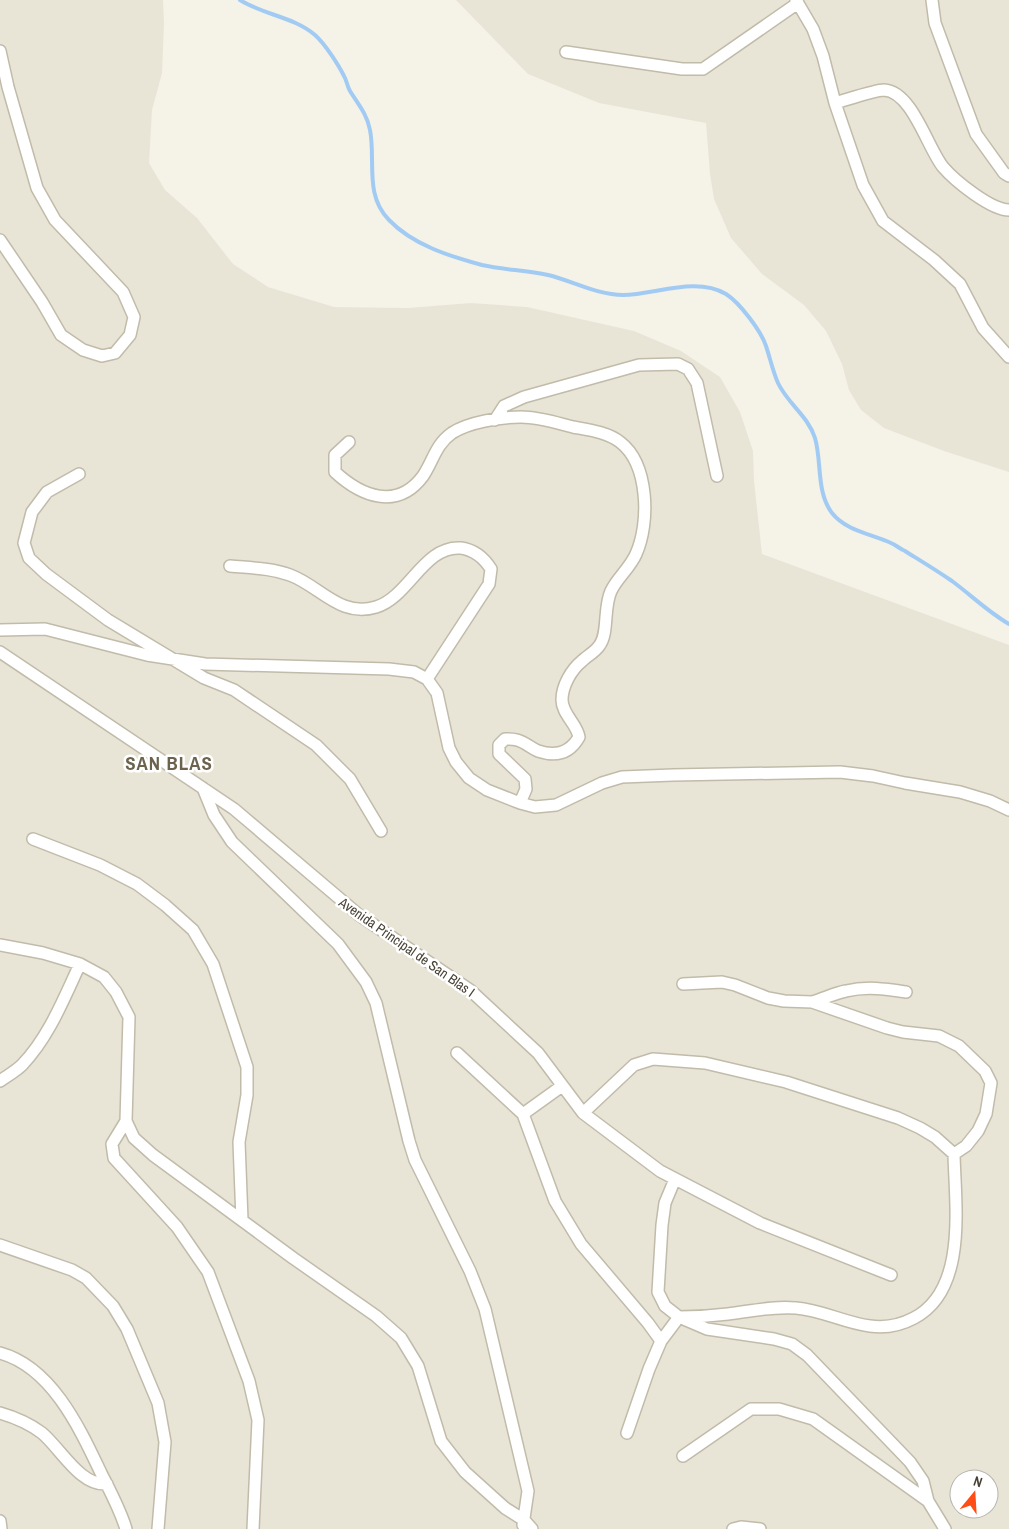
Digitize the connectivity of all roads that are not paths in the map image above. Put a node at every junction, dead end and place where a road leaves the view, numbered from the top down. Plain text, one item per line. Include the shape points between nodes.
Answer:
1 (932, 0) edge
2 (797, 2) edge
3 (0, 51) edge
4 (566, 52) dead end
5 (835, 103) junction
6 (1009, 176) edge
7 (1009, 210) edge
8 (0, 240) edge
9 (1009, 357) edge
10 (495, 420) junction
11 (349, 442) dead end
12 (79, 474) dead end
13 (717, 476) dead end
14 (230, 566) dead end
15 (0, 630) edge
16 (0, 652) edge
17 (175, 660) junction
18 (427, 679) junction
19 (203, 788) junction
20 (520, 803) junction
21 (1009, 810) edge
22 (381, 831) dead end
23 (33, 839) dead end
24 (0, 945) edge
25 (80, 964) junction
26 (683, 984) dead end
27 (906, 992) dead end
28 (812, 1002) junction
29 (457, 1053) dead end
30 (0, 1081) edge
31 (562, 1086) junction
32 (583, 1113) junction
33 (523, 1114) junction
34 (126, 1121) junction
35 (954, 1154) junction
36 (675, 1179) junction
37 (242, 1220) junction
38 (0, 1245) edge
39 (891, 1275) dead end
40 (679, 1318) junction
41 (661, 1341) junction
42 (0, 1353) edge
43 (0, 1413) edge
44 (628, 1433) dead end
45 (683, 1456) dead end
46 (107, 1484) junction
47 (928, 1501) junction
48 (0, 1521) edge
49 (523, 1524) edge
50 (1, 1529) edge
51 (126, 1529) edge
52 (158, 1529) edge
53 (253, 1529) edge
54 (532, 1529) edge
55 (733, 1529) edge
56 (760, 1529) edge
57 (945, 1529) edge

1 - 6 street via 935,23 976,134
2 - 4 street via 704,69 682,69
2 - 5 street via 813,29
3 - 8 street via 37,188 56,220 122,292 134,318 130,335 115,353 102,356 92,353 60,335
5 - 7 street via 884,90 897,96 912,110 942,167 977,197 1002,210
5 - 9 street via 864,185 883,221 960,284 983,328
10 - 11 street via 454,432 443,440 423,476 412,488 395,496 376,497 335,472 335,455
10 - 13 street via 504,406 524,397 640,365 678,364 688,369 697,383
10 - 20 street via 540,419 603,433 619,441 632,454 639,466 644,491 644,530 635,557 611,590 600,646 573,670 565,686 564,710 578,729 579,737 574,747 552,753 537,751 518,740 505,739 499,745 499,754 525,779 526,788
12 - 17 street via 47,492 32,512 24,543 29,558 108,620
14 - 18 street via 276,570 294,576 340,606 362,609 377,607 390,599 438,553 452,547 468,549 484,558 491,569 489,584
15 - 17 street via 45,629
16 - 19 street, Avenida Principal de San Blas I
17 - 18 street via 205,664 389,669 414,672
17 - 22 street via 204,678 234,690 316,744 350,779
18 - 20 street via 438,693 456,762 469,778 487,790
19 - 31 street, Avenida Principal de San Blas I via 234,809 359,915 470,990 538,1053
19 - 49 street via 214,815 232,842 338,944 366,982 376,1003 408,1141 485,1309 528,1491
20 - 21 street via 535,807 556,805 622,777 840,772 960,792
23 - 37 street via 100,865 137,884 193,930 213,964 246,1066 247,1095 239,1142
24 - 25 street
25 - 30 street via 39,1044 21,1066
25 - 34 street via 104,978 116,992 129,1018
26 - 28 street via 722,982 768,998
27 - 28 street via 860,988
28 - 35 street via 886,1028 939,1036 959,1046 985,1072 991,1083 986,1114 972,1139
29 - 33 street
31 - 32 street, Avenida Principal de San Blas I
31 - 33 street
32 - 35 street via 642,1062 653,1059 705,1063 786,1082 898,1118 935,1137
32 - 36 street, Avenida Principal de San Blas I
33 - 41 street via 555,1201 581,1244
34 - 37 street via 134,1138
34 - 53 street via 112,1144 114,1158 177,1227 208,1272 249,1381 258,1420
35 - 40 street via 955,1236 951,1266 935,1302 921,1315 889,1327 869,1326 800,1308 777,1307
36 - 39 street, Avenida Principal de San Blas I via 760,1223
36 - 40 street via 665,1204 658,1292 665,1306
37 - 49 street via 376,1316 401,1338 418,1366 441,1441 465,1472
38 - 52 street via 86,1278 113,1306 127,1329 158,1403 165,1442
40 - 41 street
40 - 47 street via 707,1329 783,1341 807,1355 910,1462 923,1481
41 - 44 street
42 - 46 street via 29,1368 52,1388 77,1423
43 - 46 street via 12,1416 41,1433 84,1477 98,1485
45 - 47 street via 751,1409 779,1408 812,1419
46 - 51 street
47 - 57 street
48 - 50 street
49 - 54 street
55 - 56 street

